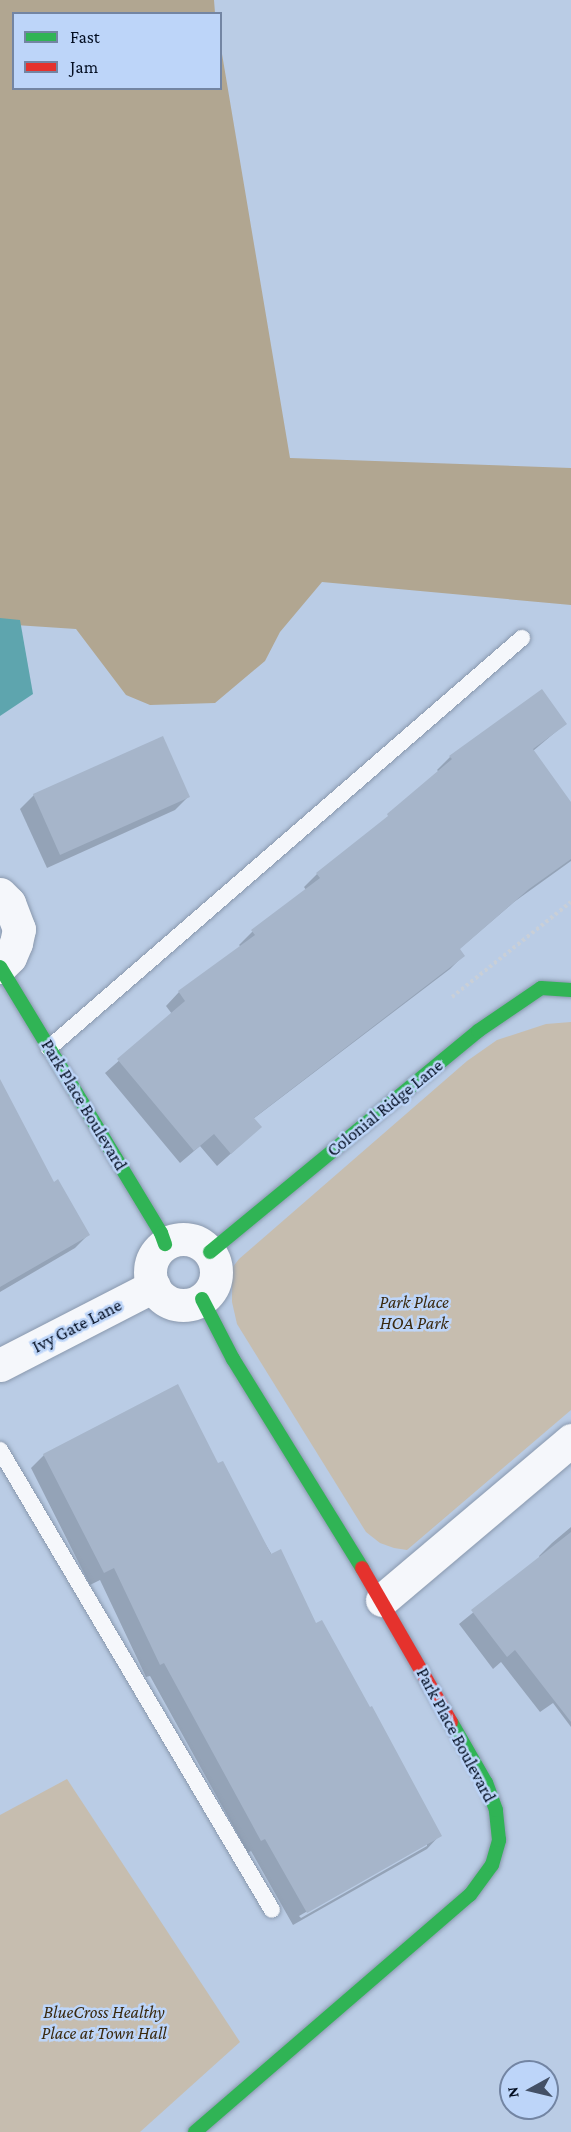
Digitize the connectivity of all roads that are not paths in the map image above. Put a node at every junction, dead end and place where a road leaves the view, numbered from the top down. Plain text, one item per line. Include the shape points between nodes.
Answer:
1 (522, 638) dead end
2 (0, 894) edge
3 (0, 967) edge
4 (571, 990) edge
5 (49, 1048) junction
6 (165, 1244) junction
7 (210, 1252) junction
8 (154, 1286) junction
9 (202, 1299) junction
10 (0, 1365) edge
11 (571, 1440) edge
12 (0, 1450) edge
13 (382, 1600) junction
14 (272, 1910) dead end
15 (195, 2132) edge

1 - 5 lane
2 - 3 street, Park Place Boulevard via 9,903 19,929 10,957
3 - 5 street, Park Place Boulevard
4 - 7 street, Colonial Ridge Lane via 541,988 478,1031
5 - 6 street, Park Place Boulevard
6 - 7 street via 194,1240
6 - 8 street via 157,1251 150,1271
7 - 9 street via 216,1272 214,1283
8 - 9 street via 172,1303 182,1305
8 - 10 street, Ivy Gate Lane
9 - 13 street, Park Place Boulevard via 233,1359
11 - 13 street
12 - 14 lane
13 - 15 street, Park Place Boulevard via 486,1783 499,1828 492,1865 470,1895

